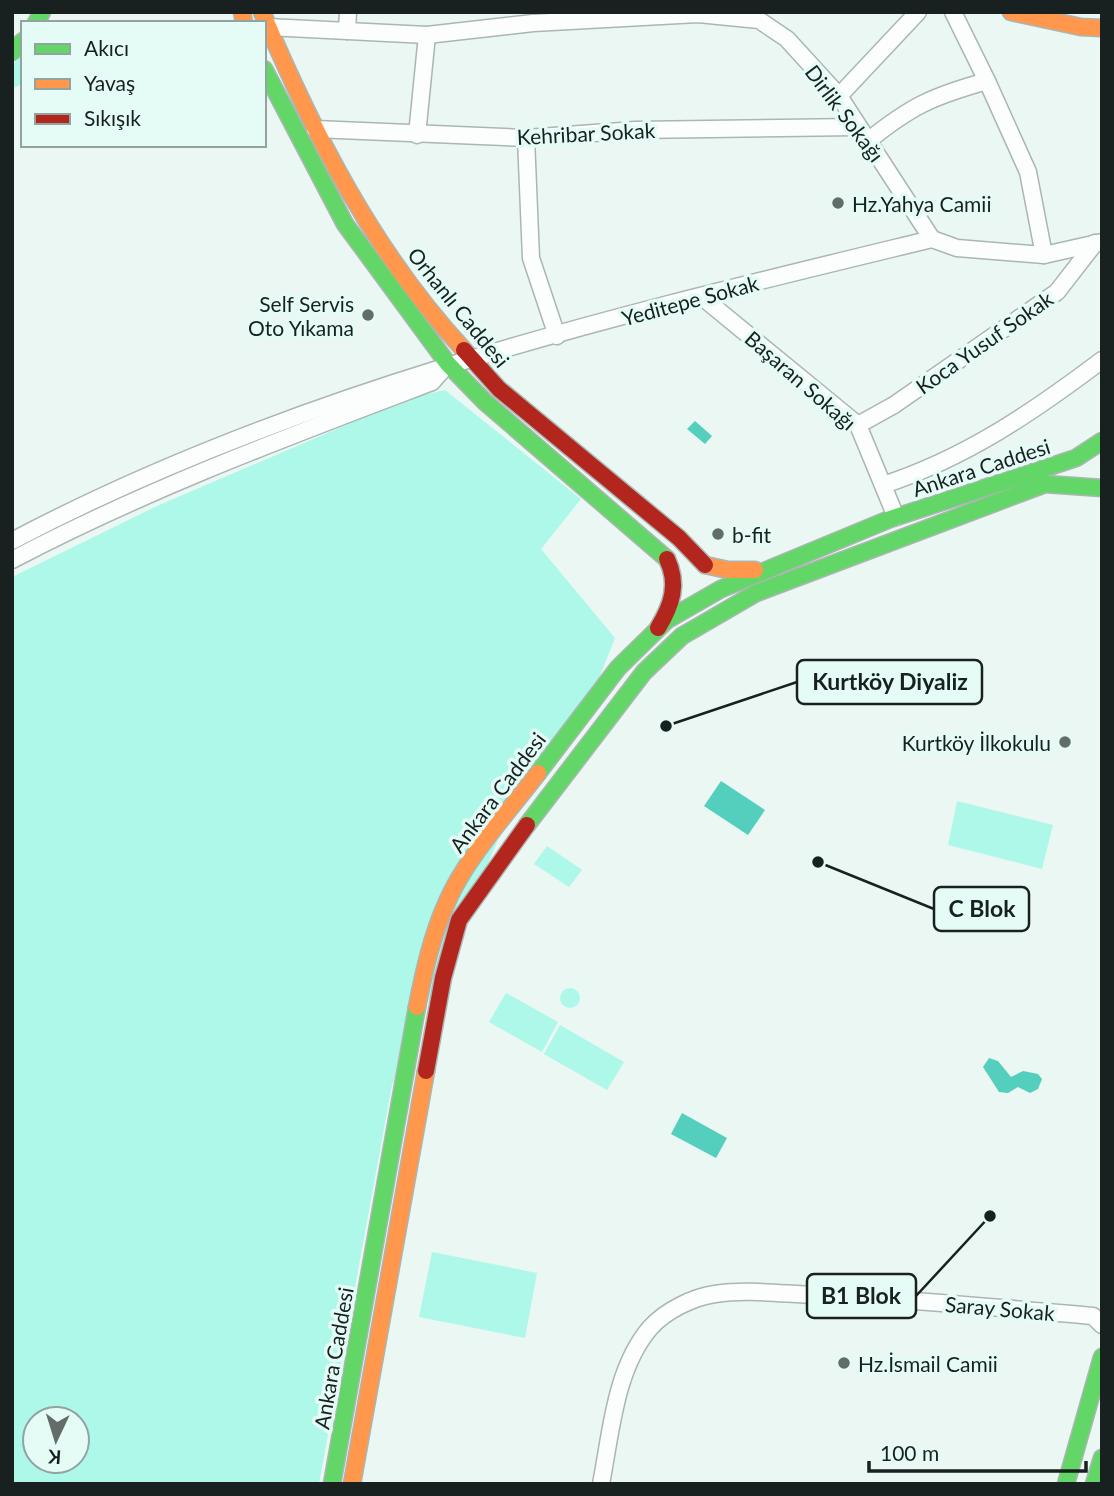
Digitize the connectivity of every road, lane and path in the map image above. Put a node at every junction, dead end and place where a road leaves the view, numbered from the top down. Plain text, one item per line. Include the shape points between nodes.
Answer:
1 (348, 12) edge
2 (918, 12) edge
3 (953, 12) edge
4 (1012, 12) edge
5 (697, 13) edge
6 (617, 16) edge
7 (758, 16) edge
8 (531, 18) edge
9 (265, 20) edge
10 (266, 22) edge
11 (1102, 28) edge
12 (347, 31) junction
13 (427, 35) junction
14 (266, 73) edge
15 (987, 81) junction
16 (839, 96) junction
17 (856, 127) junction
18 (315, 129) junction
19 (417, 135) junction
20 (526, 138) junction
21 (868, 141) junction
22 (932, 239) junction
23 (1098, 242) edge
24 (1044, 255) junction
25 (702, 297) junction
26 (557, 336) junction
27 (470, 359) junction
28 (1102, 360) edge
29 (448, 364) junction
30 (858, 425) junction
31 (1102, 443) edge
32 (247, 444) junction
33 (1102, 459) edge
34 (883, 485) junction
35 (1102, 488) edge
36 (69, 510) junction
37 (896, 517) junction
38 (81, 524) junction
39 (12, 541) edge
40 (667, 559) junction
41 (12, 560) edge
42 (705, 565) junction
43 (770, 569) junction
44 (721, 589) junction
45 (702, 600) junction
46 (708, 619) junction
47 (655, 632) junction
48 (1102, 1325) edge
49 (1102, 1357) edge
50 (1102, 1458) edge
51 (332, 1484) edge
52 (352, 1484) edge
53 (601, 1484) edge
54 (1066, 1484) edge
55 (1094, 1484) edge

1 - 12 street
2 - 16 street
3 - 15 street
4 - 11 main road
5 - 6 street, Dirlik Sokağı
5 - 7 street, Dirlik Sokağı
6 - 8 street, Dirlik Sokağı
7 - 16 street, Dirlik Sokağı via 787,39
8 - 13 street, Dirlik Sokağı
9 - 12 street, Dirlik Sokağı
10 - 18 main road, Orhanlı Caddesi
12 - 13 street, Dirlik Sokağı
13 - 19 street
14 - 29 main road, Orhanlı Caddesi via 345,224
15 - 21 street via 906,110
15 - 24 street via 1028,172
16 - 17 street, Dirlik Sokağı
17 - 20 street, Kehribar Sokak via 635,130
17 - 21 street, Dirlik Sokağı
18 - 19 street, Kehribar Sokak
18 - 27 main road, Orhanlı Caddesi via 368,225
19 - 20 street, Kehribar Sokak
20 - 26 street via 530,258
21 - 22 street, Dirlik Sokağı
22 - 24 street via 957,248
22 - 25 street, Yeditepe Sokak
23 - 24 street
23 - 30 street, Koca Yusuf Sokak via 1057,292
25 - 26 street, Yeditepe Sokak
25 - 30 street, Başaran Sokağı
26 - 27 street, Yeditepe Sokak
27 - 29 street, Yeditepe Sokak
27 - 42 main road, Orhanlı Caddesi via 499,389 680,538
28 - 34 street via 960,456
29 - 32 street via 432,382
29 - 40 main road, Orhanlı Caddesi via 485,402
30 - 34 street, Başaran Sokağı
31 - 33 main road
31 - 37 main road, Ankara Caddesi via 1076,458
32 - 36 street
32 - 38 street
34 - 37 street, Başaran Sokağı
35 - 46 main road, Ankara Caddesi via 1045,484 769,588
36 - 38 street
36 - 39 street
37 - 43 main road, Ankara Caddesi
38 - 41 street
40 - 45 main road, Orhanlı Caddesi
40 - 47 main road via 674,570 675,586
42 - 43 main road via 728,570
42 - 44 main road, Orhanlı Caddesi
43 - 44 main road, Ankara Caddesi
44 - 45 main road, Ankara Caddesi
44 - 46 main road via 718,605
45 - 46 main road
45 - 47 main road, Ankara Caddesi
46 - 52 main road, Ankara Caddesi via 644,672 459,920 443,978
47 - 51 main road, Ankara Caddesi via 618,668 482,846 438,922 424,970
48 - 53 street, Saray Sokak via 1093,1316 888,1298 737,1292 694,1300 650,1328 630,1360
49 - 54 main road
50 - 55 main road

